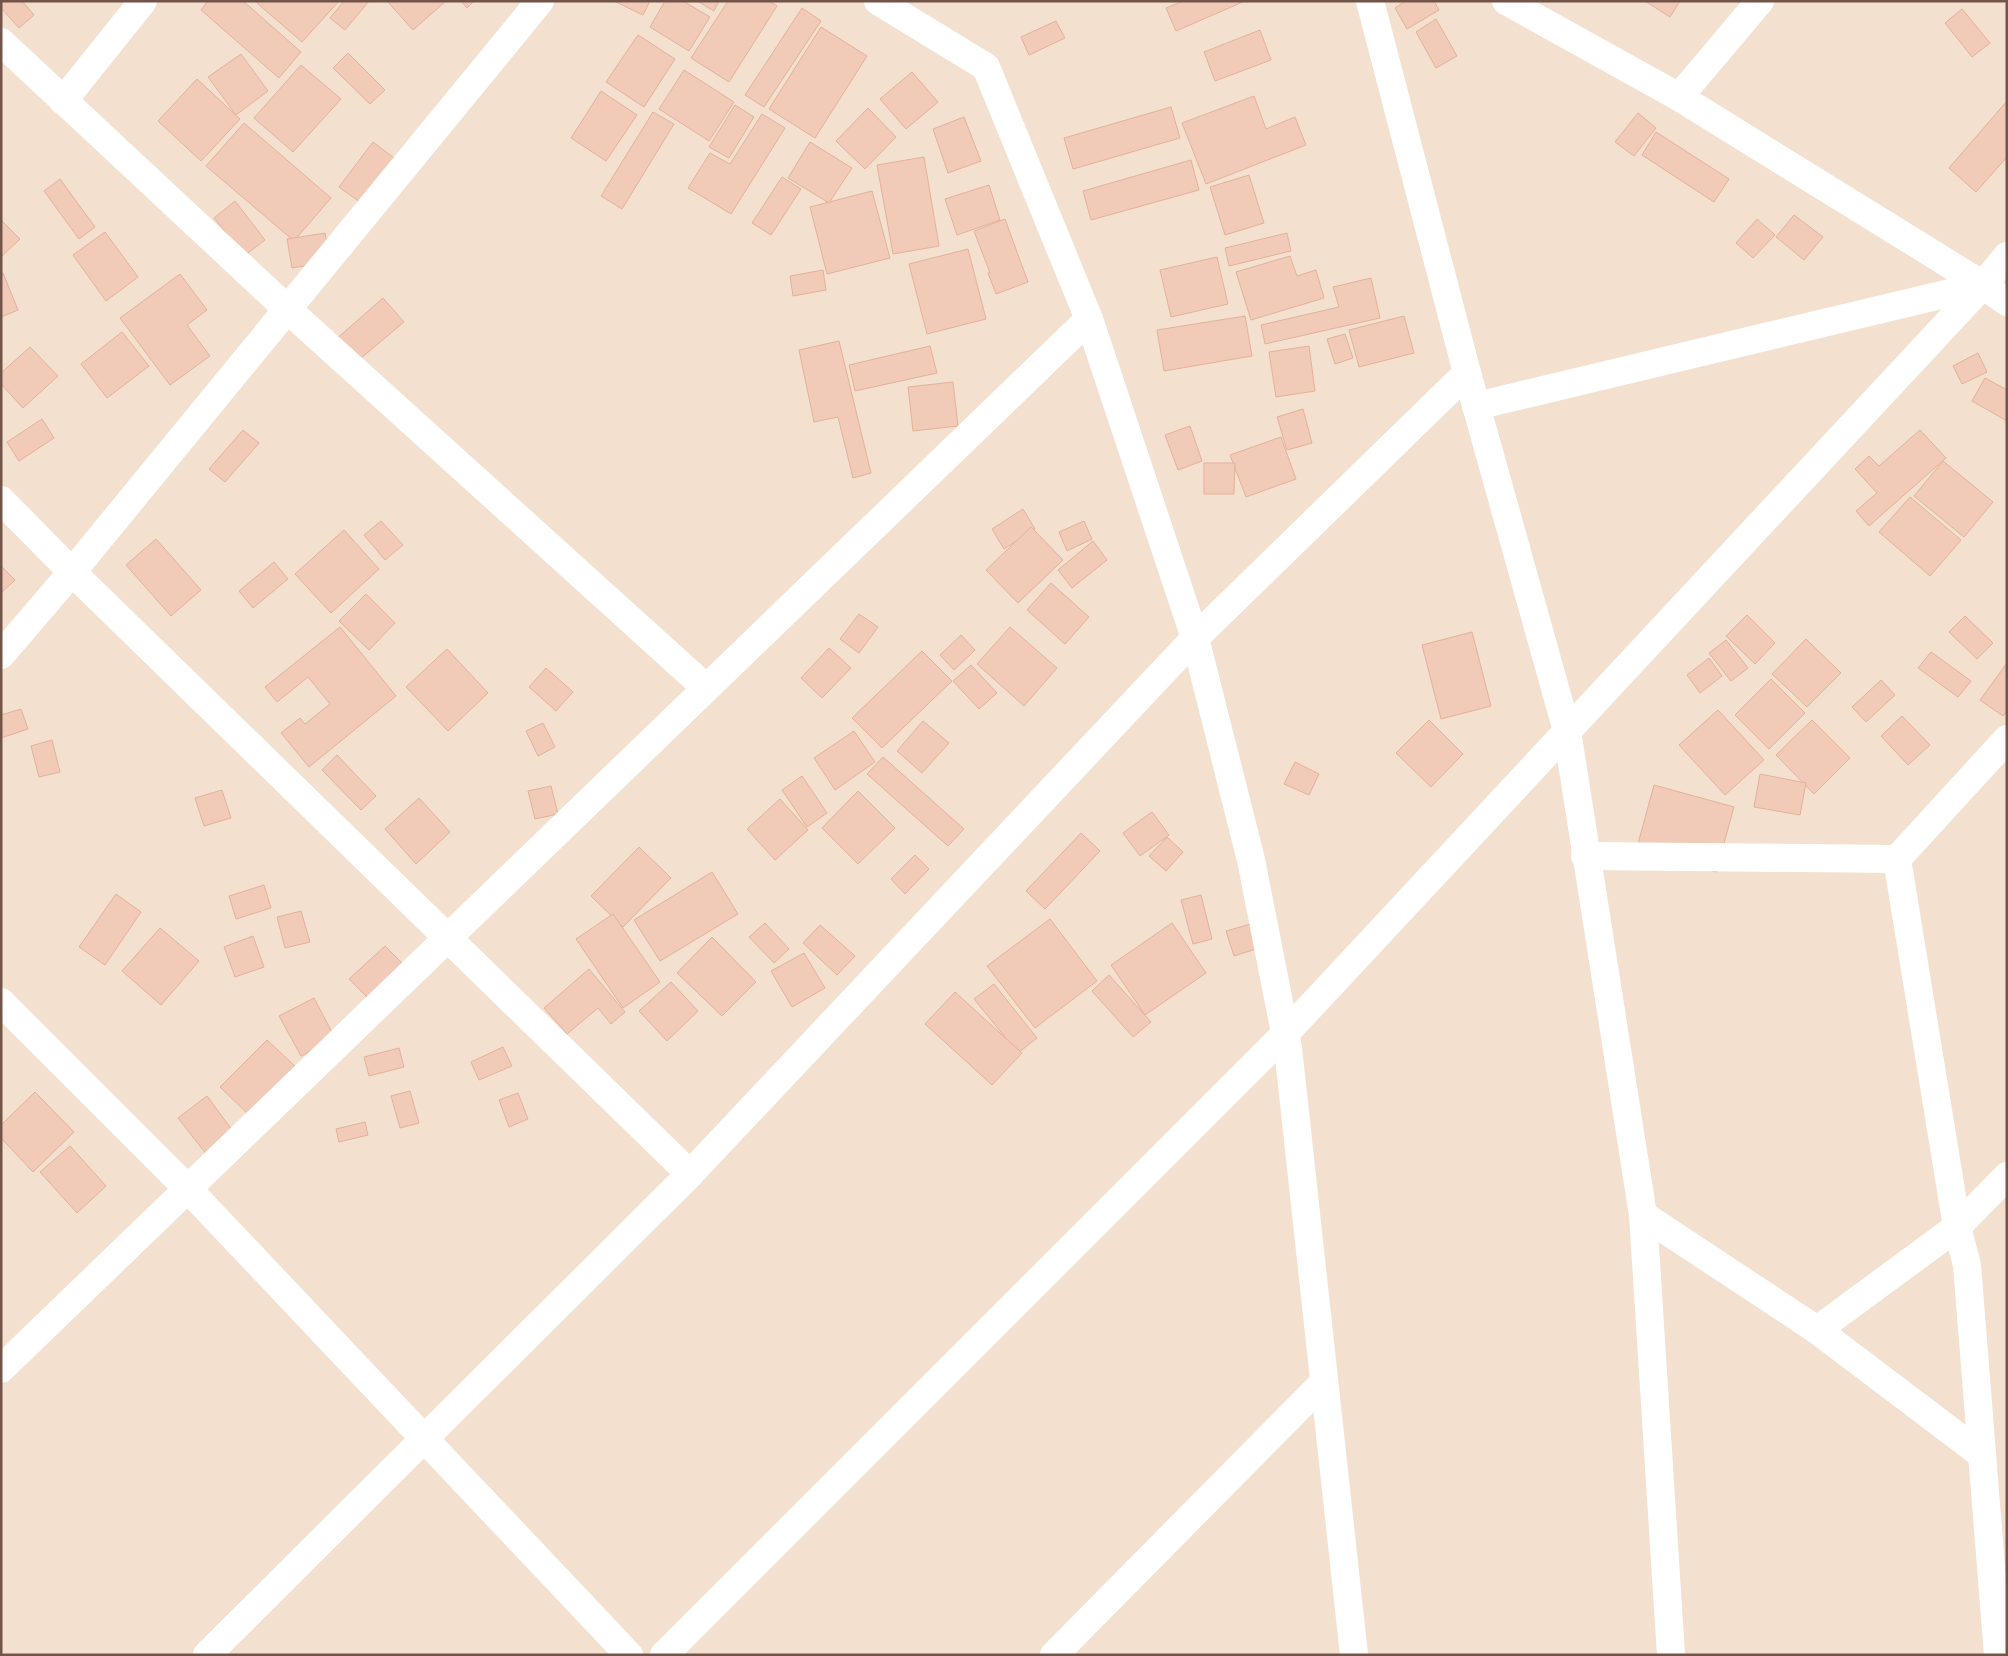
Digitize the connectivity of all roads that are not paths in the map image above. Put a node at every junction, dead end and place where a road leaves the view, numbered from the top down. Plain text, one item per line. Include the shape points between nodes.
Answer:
1 (143, 1) edge
2 (540, 1) edge
3 (878, 1) edge
4 (1370, 1) edge
5 (1506, 1) edge
6 (1760, 1) edge
7 (1, 42) edge
8 (1679, 97) junction
9 (64, 100) junction
10 (2007, 256) edge
11 (1982, 285) junction
12 (2007, 302) edge
13 (286, 308) junction
14 (1089, 319) junction
15 (1467, 373) junction
16 (1476, 406) junction
17 (1, 500) edge
18 (72, 572) junction
19 (1195, 638) junction
20 (1, 654) edge
21 (706, 688) junction
22 (1567, 731) junction
23 (2007, 739) edge
24 (1585, 856) junction
25 (1897, 859) junction
26 (448, 937) junction
27 (1, 1002) edge
28 (1285, 1034) junction
29 (690, 1174) junction
30 (2007, 1176) edge
31 (188, 1189) junction
32 (1643, 1215) junction
33 (1957, 1227) junction
34 (1817, 1330) junction
35 (1, 1369) edge
36 (1324, 1382) junction
37 (424, 1439) junction
38 (1981, 1454) junction
39 (207, 1655) edge
40 (629, 1655) edge
41 (664, 1655) edge
42 (1054, 1655) edge
43 (1354, 1655) edge
44 (1671, 1655) edge
45 (1998, 1655) edge

1 - 9 street
2 - 13 street
3 - 14 street via 986,68
4 - 15 street
5 - 8 street
6 - 8 street
7 - 9 street
8 - 11 street
9 - 13 street
10 - 11 street
11 - 12 street
11 - 16 street
11 - 22 street
13 - 18 street
13 - 21 street
14 - 19 street
14 - 21 street
15 - 16 street
15 - 19 street
16 - 22 street
17 - 18 street
18 - 20 street
18 - 26 street
19 - 28 street via 1251,860
19 - 29 street
21 - 26 street
22 - 24 street
22 - 28 street
23 - 25 street
24 - 25 street
24 - 32 street
25 - 33 street
26 - 29 street
26 - 31 street
27 - 31 street
28 - 36 street
28 - 41 street
29 - 37 street
30 - 33 street
31 - 35 street
31 - 37 street
32 - 34 street
32 - 44 street
33 - 34 street
33 - 38 street via 1966,1265
34 - 38 street
36 - 42 street
36 - 43 street
37 - 39 street
37 - 40 street
38 - 45 street

